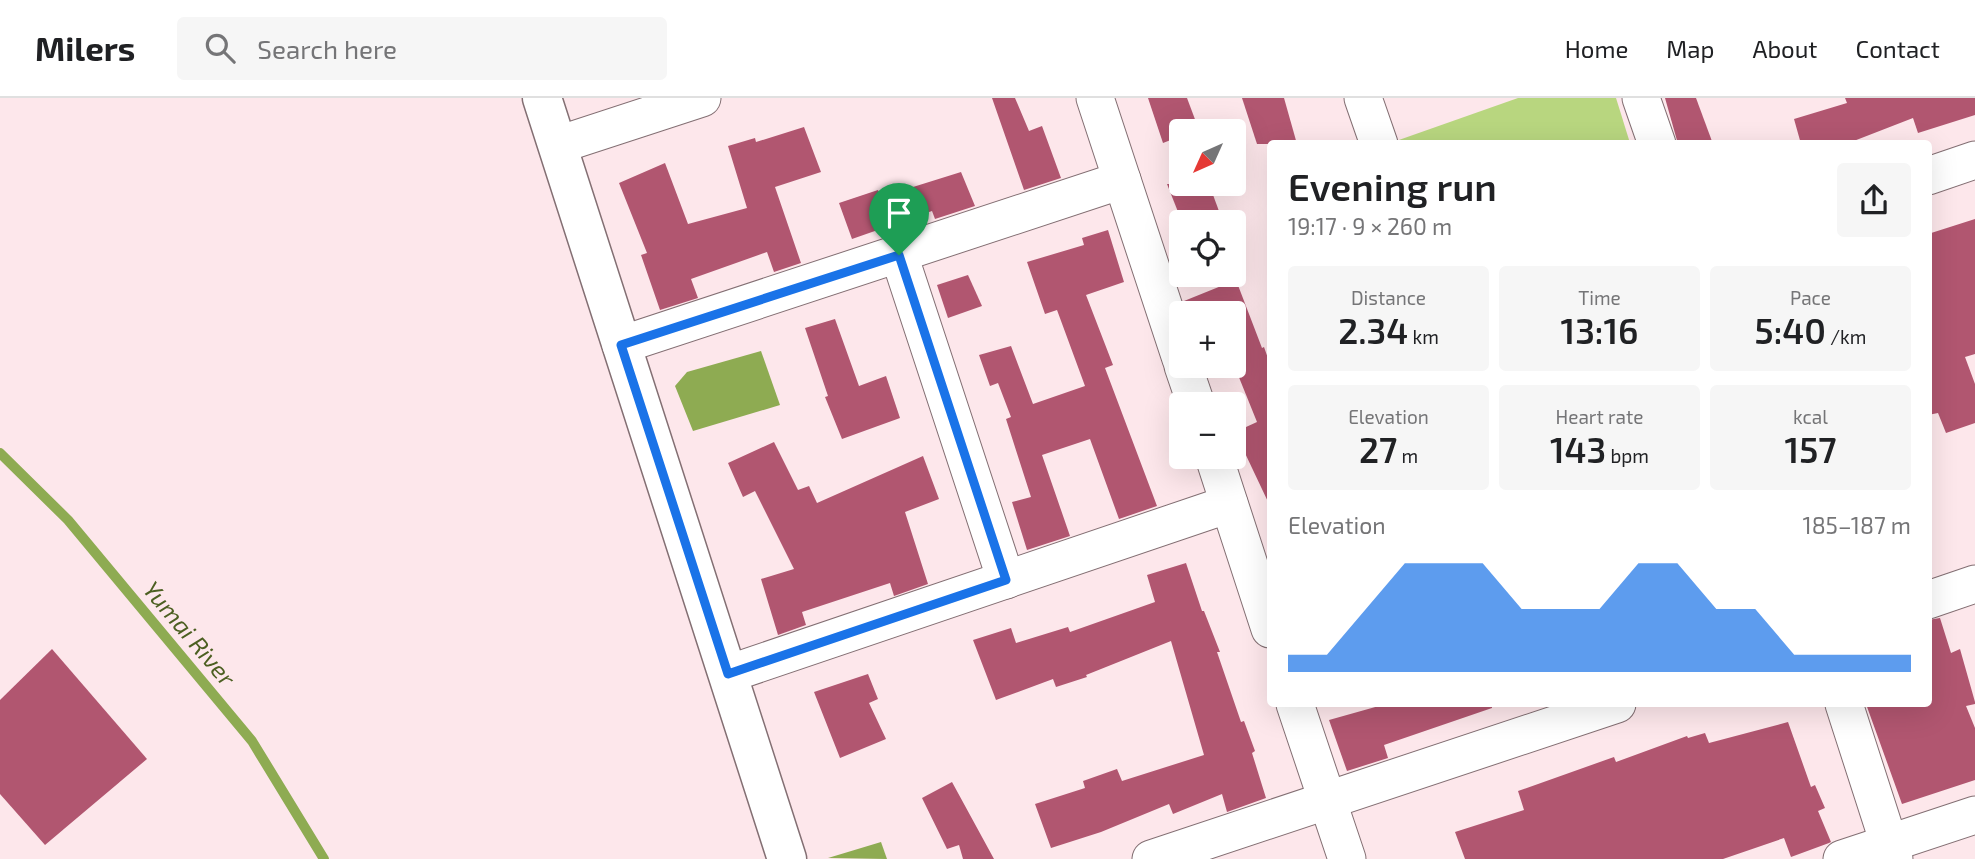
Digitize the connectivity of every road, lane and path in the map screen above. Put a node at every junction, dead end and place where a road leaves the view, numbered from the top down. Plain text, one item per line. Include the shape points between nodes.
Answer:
1 (541, 98) edge
2 (702, 98) edge
3 (1095, 98) edge
4 (1363, 98) edge
5 (1642, 98) edge
6 (1378, 140) edge
7 (1656, 140) edge
8 (558, 145) junction
9 (1975, 160) edge
10 (1932, 175) edge
11 (1122, 180) junction
12 (899, 255) junction
13 (1169, 323) edge
14 (621, 345) junction
15 (1218, 469) edge
16 (1229, 504) junction
17 (1262, 574) edge
18 (1006, 580) junction
19 (1975, 584) edge
20 (1932, 599) edge
21 (1267, 608) edge
22 (728, 674) junction
23 (1296, 707) edge
24 (1608, 707) edge
25 (1845, 707) edge
26 (1327, 800) junction
27 (1975, 815) edge
28 (1892, 851) edge
29 (787, 859) edge
30 (1151, 859) edge
31 (1347, 859) edge
32 (1842, 859) edge

1 - 8 street
2 - 8 street
3 - 11 street
4 - 6 street
5 - 7 street
8 - 14 street
9 - 10 street
11 - 12 street
11 - 13 street
12 - 14 street
12 - 18 street
14 - 22 street
15 - 16 street
16 - 17 street
16 - 18 street
17 - 21 street
18 - 22 street
19 - 20 street
22 - 29 street
23 - 26 street
24 - 26 street
25 - 28 street
26 - 30 street
26 - 31 street
27 - 28 street
28 - 32 street

